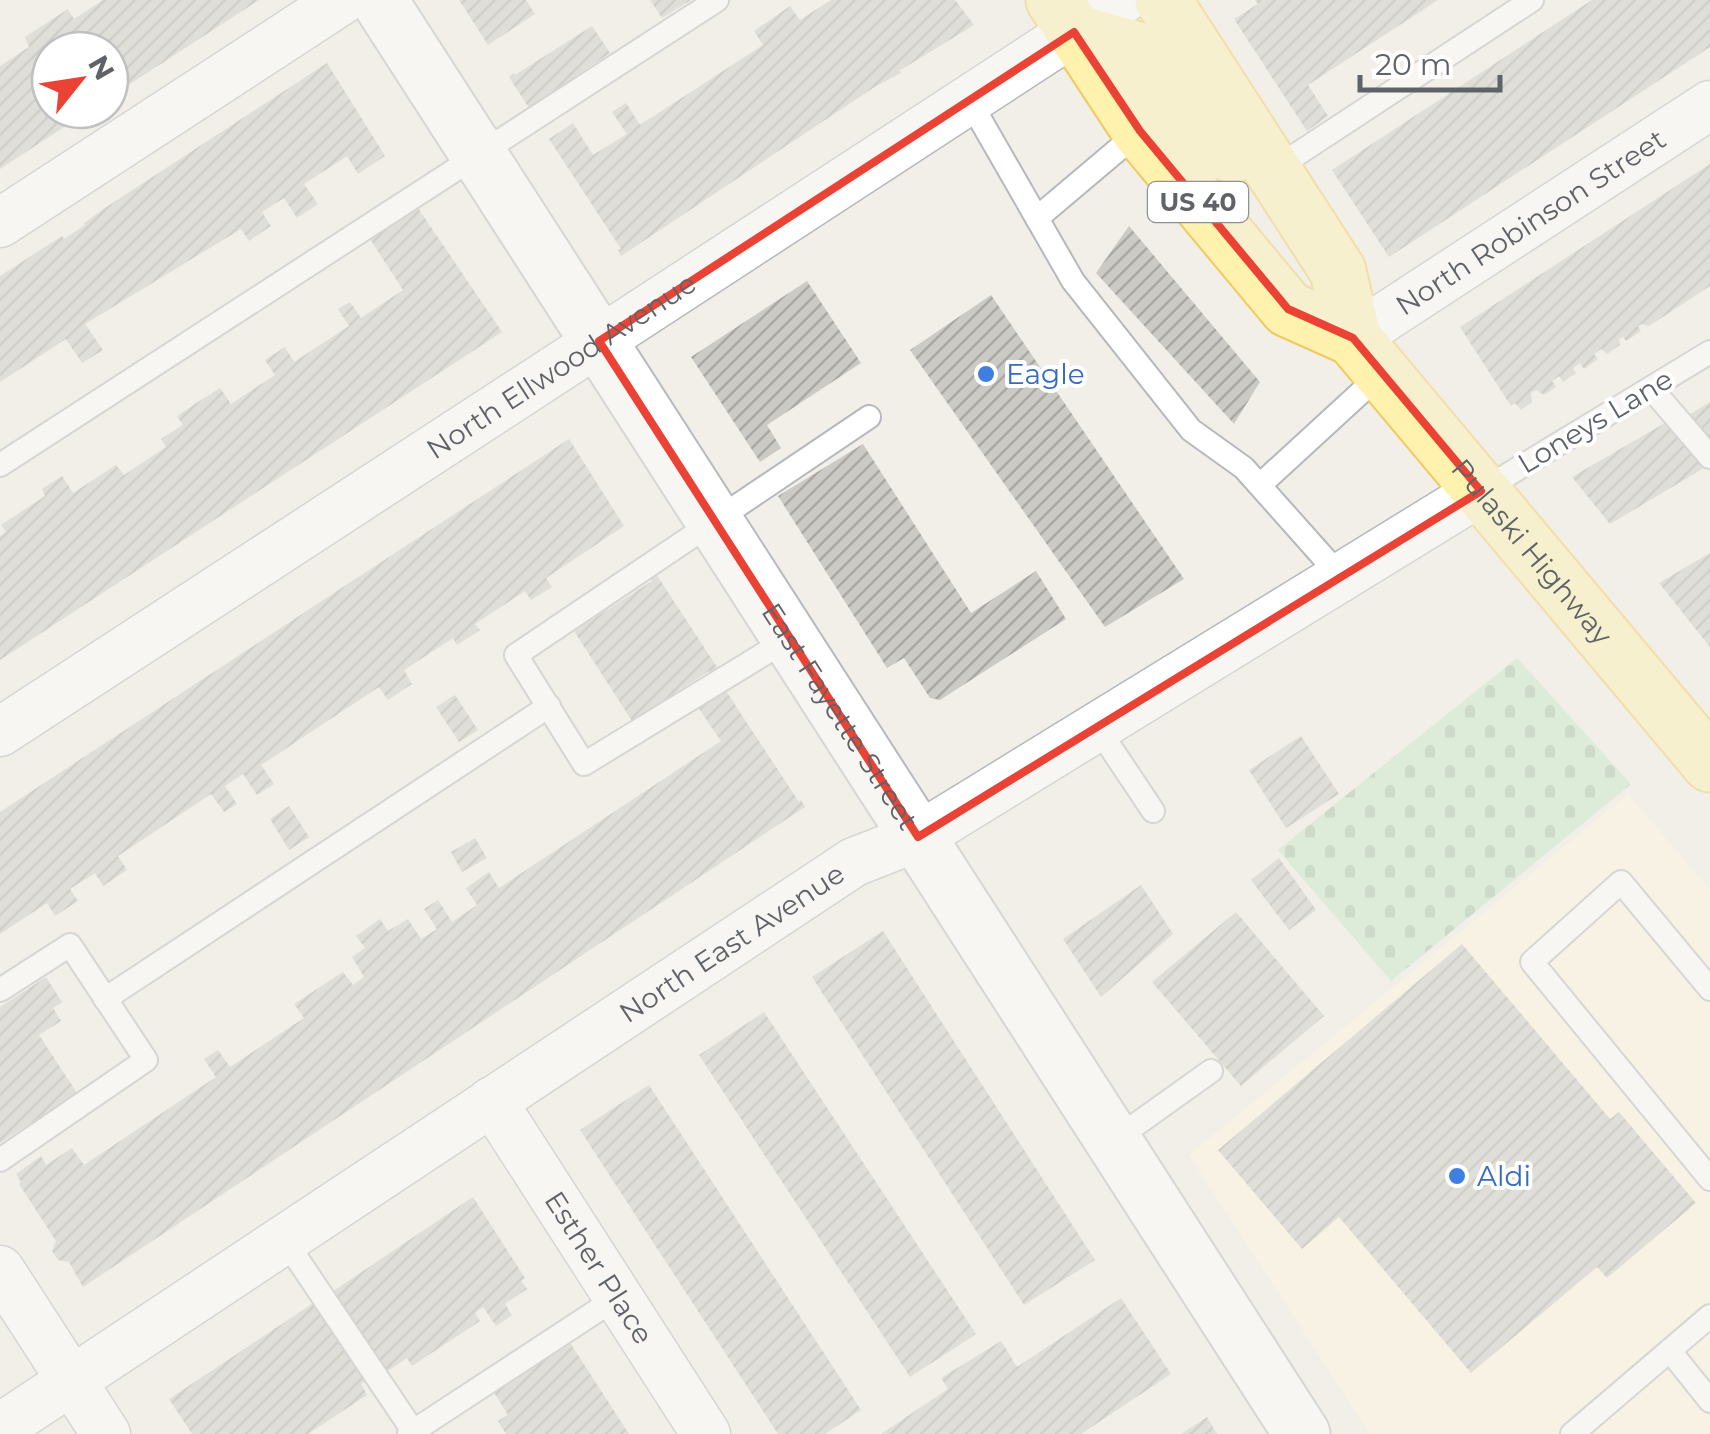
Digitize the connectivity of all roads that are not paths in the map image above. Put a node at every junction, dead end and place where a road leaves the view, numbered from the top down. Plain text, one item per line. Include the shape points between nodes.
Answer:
1 (342, 0) edge
2 (379, 0) edge
3 (717, 0) edge
4 (1122, 0) edge
5 (1163, 0) edge
6 (1532, 0) edge
7 (1058, 10) edge
8 (969, 100) junction
9 (1710, 105) edge
10 (1140, 131) junction
11 (478, 154) junction
12 (1273, 170) junction
13 (1037, 218) junction
14 (0, 223) edge
15 (599, 341) junction
16 (1710, 352) edge
17 (1368, 356) junction
18 (1651, 388) junction
19 (869, 417) dead end
20 (1710, 456) edge
21 (0, 465) edge
22 (1260, 485) junction
23 (1480, 491) junction
24 (714, 520) junction
25 (1342, 577) junction
26 (790, 638) junction
27 (549, 706) junction
28 (1096, 727) junction
29 (0, 732) edge
30 (1699, 733) edge
31 (1153, 812) dead end
32 (918, 837) junction
33 (1710, 988) edge
34 (0, 990) edge
35 (105, 999) junction
36 (1211, 1071) dead end
37 (492, 1101) junction
38 (1114, 1141) junction
39 (0, 1160) edge
40 (1710, 1179) edge
41 (284, 1240) junction
42 (0, 1270) edge
43 (618, 1298) junction
44 (1710, 1316) edge
45 (1670, 1351) junction
46 (72, 1381) junction
47 (1710, 1401) edge
48 (0, 1428) edge
49 (412, 1433) edge
50 (106, 1434) edge
51 (706, 1434) edge
52 (1302, 1434) edge
53 (1572, 1434) edge

1 - 14 street
2 - 11 main road, East Fayette Street
3 - 11 lane
4 - 7 street, North Ellwood Avenue
5 - 12 main road, Pulaski Highway / US 40
6 - 12 lane
7 - 8 street, North Ellwood Avenue
7 - 10 main road, Pulaski Highway / US 40
7 - 12 main road via 1145,52 1221,151
8 - 13 lane
8 - 15 street, North Ellwood Avenue
9 - 17 street, North Robinson Street
10 - 13 lane
10 - 17 main road, Pulaski Highway / US 40 via 1288,309
11 - 15 main road, East Fayette Street
11 - 21 lane
12 - 17 main road, Pulaski Highway / US 40 via 1338,271
13 - 22 lane via 1074,282 1191,430
15 - 24 main road, East Fayette Street
15 - 29 street, North Ellwood Avenue
16 - 18 lane, Loneys Lane
17 - 22 lane
17 - 23 main road, Pulaski Highway / US 40
18 - 20 lane
18 - 23 lane, Loneys Lane
19 - 24 lane
22 - 25 lane
23 - 25 street, North East Avenue
23 - 30 main road, Pulaski Highway / US 40
24 - 26 main road, East Fayette Street
24 - 27 lane via 516,655
25 - 28 street, North East Avenue
26 - 27 lane via 584,764
26 - 32 main road, East Fayette Street
27 - 35 lane
28 - 31 lane
28 - 32 street, North East Avenue
32 - 37 street, North East Avenue via 854,862
32 - 38 main road, East Fayette Street
33 - 40 lane via 1621,882 1532,962
34 - 35 lane via 70,945
35 - 39 lane via 146,1060
36 - 38 lane
37 - 41 street, North East Avenue
37 - 43 street, Esther Place
38 - 52 main road, East Fayette Street
41 - 46 street, North East Avenue
41 - 49 lane
42 - 46 street
43 - 49 lane
43 - 51 street, Esther Place
44 - 45 lane
45 - 47 lane
45 - 53 lane
46 - 48 street, North East Avenue
46 - 50 street

